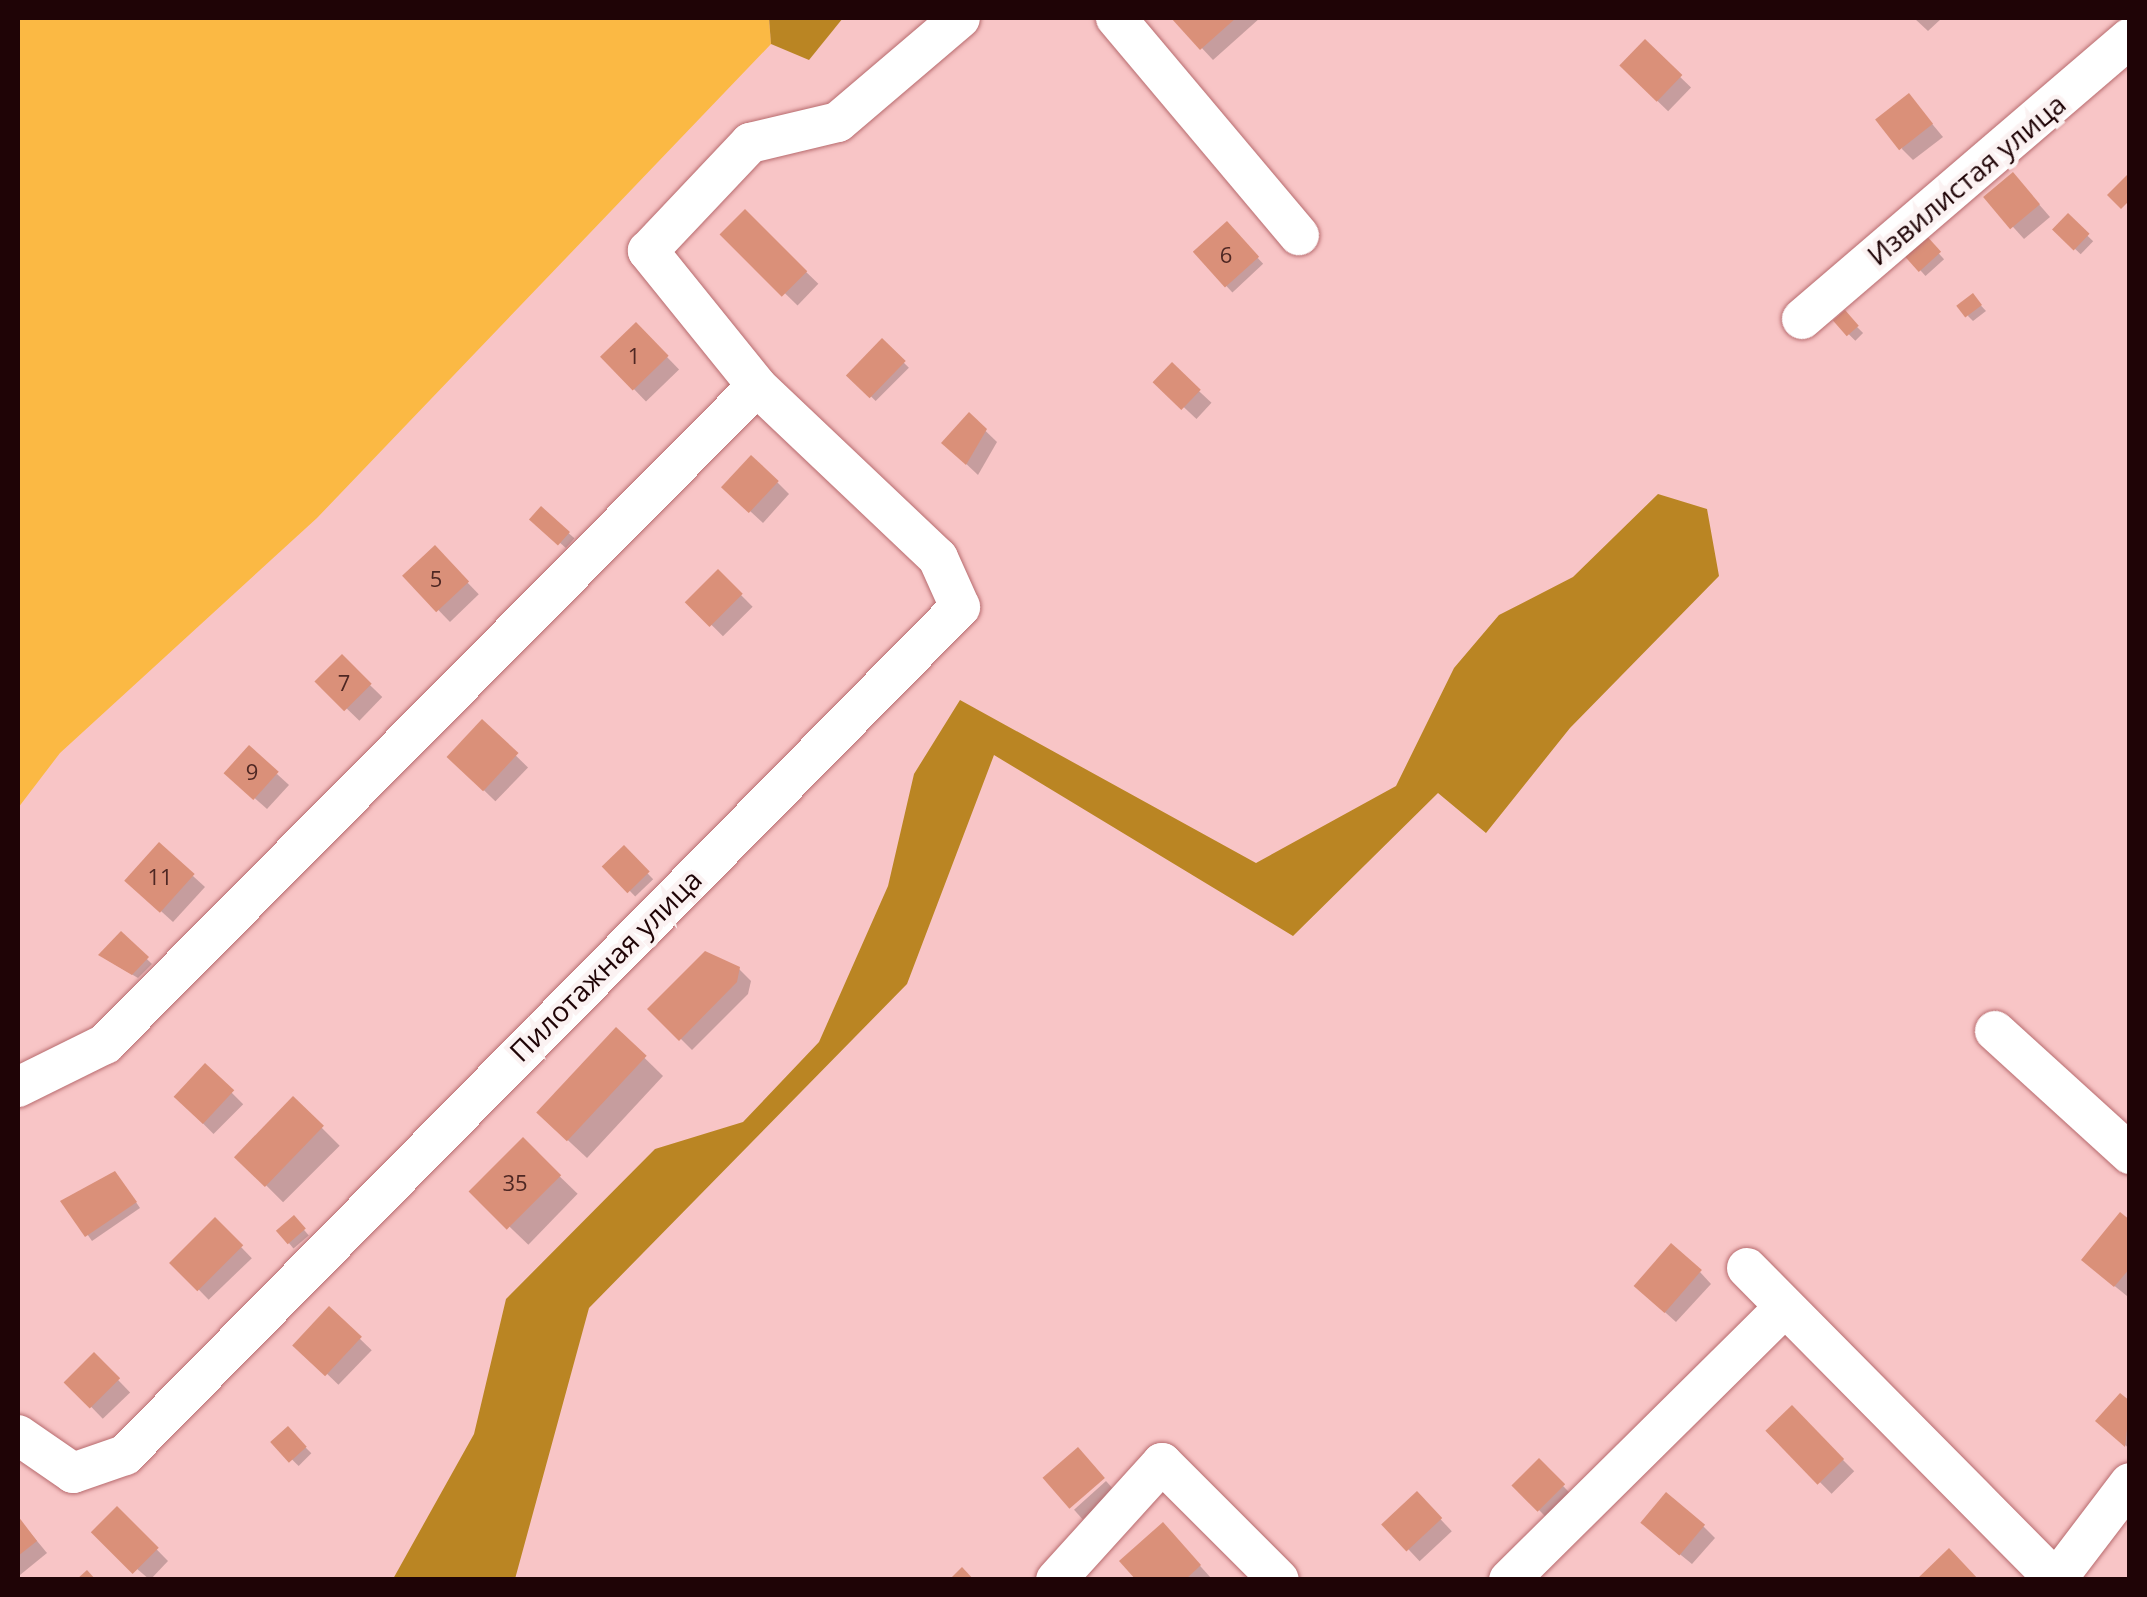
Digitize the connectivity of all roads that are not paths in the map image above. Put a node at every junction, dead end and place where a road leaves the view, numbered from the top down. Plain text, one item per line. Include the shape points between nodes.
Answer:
1 (960, 18) edge
2 (1116, 18) edge
3 (2130, 38) edge
4 (1299, 235) dead end
5 (1802, 319) dead end
6 (757, 386) junction
7 (1995, 1031) dead end
8 (18, 1087) edge
9 (2130, 1154) edge
10 (1748, 1268) dead end
11 (1785, 1307) junction
12 (18, 1435) edge
13 (2130, 1483) edge
14 (1056, 1580) edge
15 (1278, 1580) edge
16 (1509, 1580) edge

1 - 6 street, Пилотажная улица via 838,122 750,143 648,251
2 - 4 street
3 - 5 street, Извилистая улица
6 - 8 street via 105,1044
6 - 12 street, Пилотажная улица via 938,558 960,607 125,1455 72,1473
7 - 9 street
10 - 11 street
11 - 13 street via 2056,1580
11 - 16 street
14 - 15 street via 1162,1464

